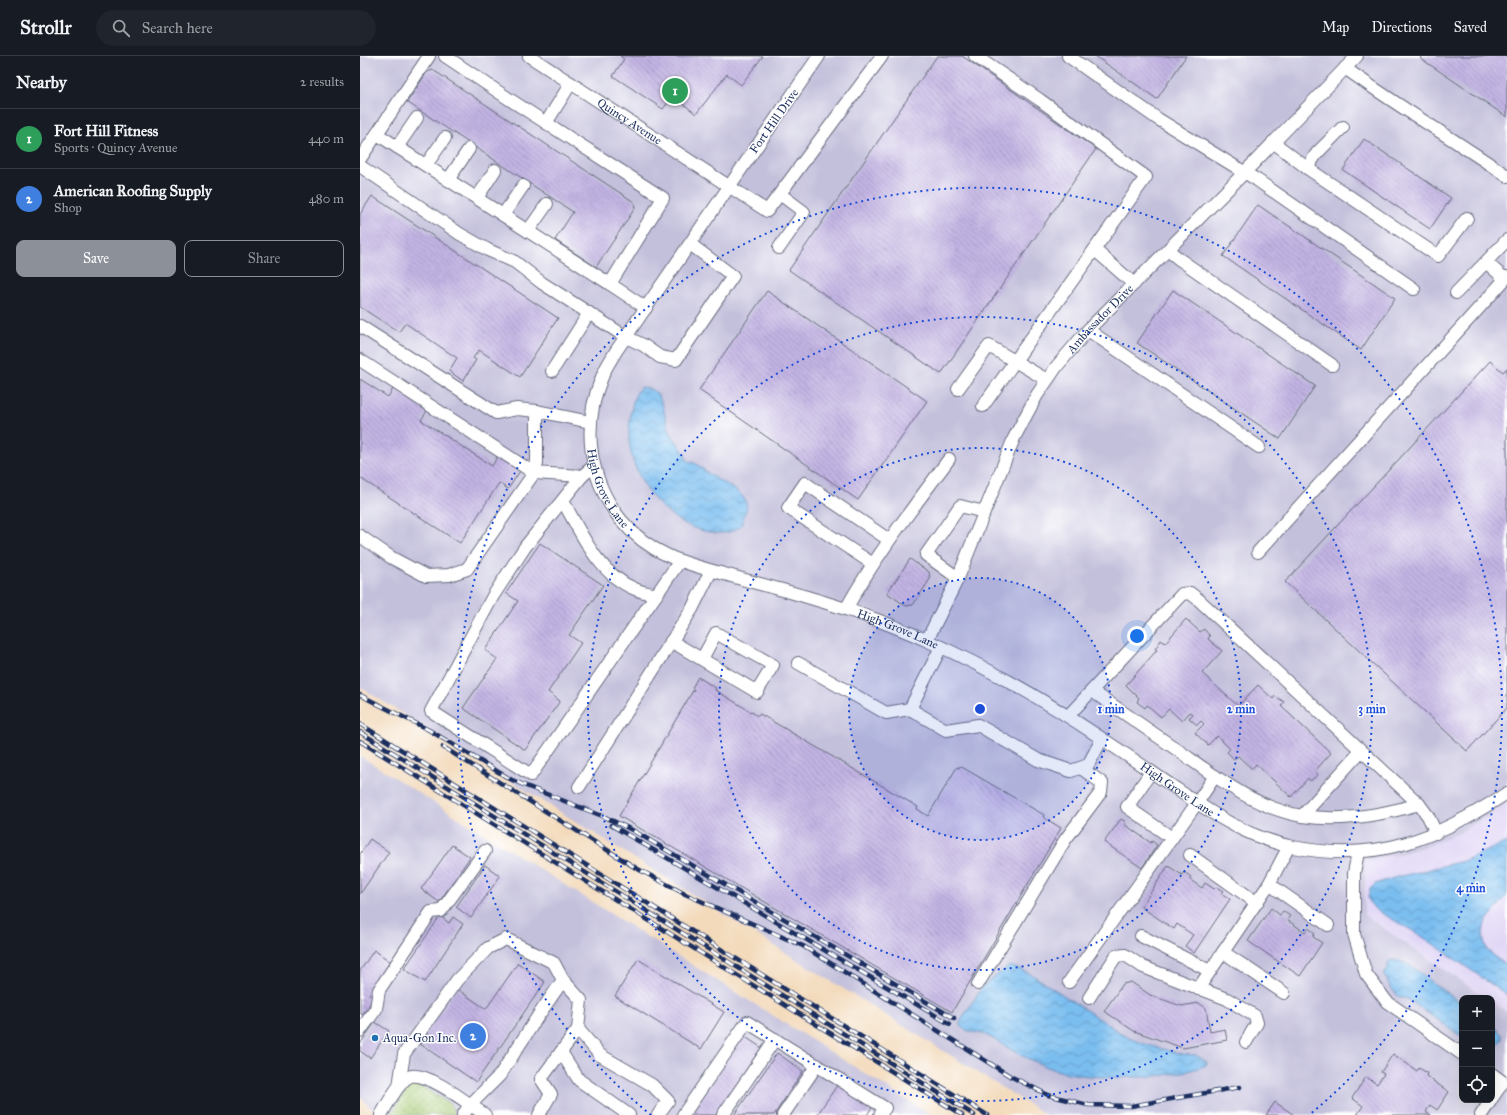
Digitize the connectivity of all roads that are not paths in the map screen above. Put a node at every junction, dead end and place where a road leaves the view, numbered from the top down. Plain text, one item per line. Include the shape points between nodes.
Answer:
1 (430, 56) edge
2 (445, 56) edge
3 (529, 56) edge
4 (819, 56) edge
5 (882, 56) edge
6 (975, 56) edge
7 (1068, 56) edge
8 (1357, 56) edge
9 (1345, 68) junction
10 (571, 83) junction
11 (417, 118) dead end
12 (546, 123) junction
13 (1343, 127) dead end
14 (377, 134) junction
15 (445, 138) dead end
16 (1273, 142) junction
17 (397, 147) junction
18 (469, 149) dead end
19 (360, 159) edge
20 (426, 165) junction
21 (360, 166) edge
22 (1307, 168) junction
23 (495, 170) dead end
24 (1244, 173) junction
25 (1507, 176) edge
26 (448, 180) junction
27 (524, 186) dead end
28 (730, 186) junction
29 (780, 194) junction
30 (477, 198) junction
31 (547, 204) dead end
32 (503, 215) junction
33 (1467, 218) dead end
34 (528, 231) junction
35 (1507, 240) edge
36 (690, 244) junction
37 (779, 248) dead end
38 (1095, 250) junction
39 (1168, 250) junction
40 (1486, 263) junction
41 (1506, 278) edge
42 (610, 284) junction
43 (1134, 284) junction
44 (1414, 289) dead end
45 (1456, 293) dead end
46 (646, 308) junction
47 (589, 313) junction
48 (360, 326) edge
49 (1088, 330) junction
50 (626, 337) junction
51 (360, 360) edge
52 (1016, 361) junction
53 (1332, 365) dead end
54 (552, 371) dead end
55 (1047, 380) junction
56 (958, 389) dead end
57 (983, 406) dead end
58 (537, 411) junction
59 (590, 422) junction
60 (1259, 447) dead end
61 (948, 459) dead end
62 (594, 466) junction
63 (534, 473) junction
64 (582, 476) junction
65 (563, 501) junction
66 (984, 512) junction
67 (360, 536) edge
68 (889, 540) junction
69 (1258, 552) dead end
70 (678, 562) junction
71 (873, 564) junction
72 (711, 571) junction
73 (958, 578) junction
74 (656, 595) junction
75 (846, 609) junction
76 (927, 640) junction
77 (672, 641) junction
78 (941, 647) junction
79 (702, 659) junction
80 (798, 664) dead end
81 (1092, 691) junction
82 (910, 709) junction
83 (1068, 716) junction
84 (1102, 739) junction
85 (1361, 751) junction
86 (1080, 768) junction
87 (1151, 772) junction
88 (1214, 776) junction
89 (579, 787) dead end
90 (1507, 793) edge
91 (1197, 803) junction
92 (1419, 804) junction
93 (1302, 816) junction
94 (1436, 834) junction
95 (1172, 838) junction
96 (1289, 846) junction
97 (485, 851) dead end
98 (1358, 852) junction
99 (1190, 855) dead end
100 (1269, 884) junction
101 (1257, 902) junction
102 (1328, 925) dead end
103 (1141, 936) dead end
104 (1223, 952) junction
105 (1210, 971) junction
106 (563, 980) junction
107 (1069, 982) dead end
108 (978, 984) dead end
109 (1198, 988) junction
110 (1284, 993) dead end
111 (1089, 998) dead end
112 (578, 1028) junction
113 (360, 1032) edge
114 (775, 1039) junction
115 (1246, 1042) dead end
116 (561, 1052) junction
117 (1459, 1052) edge
118 (817, 1065) junction
119 (1495, 1076) edge
120 (1505, 1083) edge
121 (399, 1086) junction
122 (1495, 1094) edge
123 (1488, 1103) edge
124 (470, 1105) junction
125 (381, 1115) edge
126 (463, 1115) edge
127 (485, 1115) edge
128 (539, 1115) edge
129 (629, 1115) edge
130 (658, 1115) edge
131 (683, 1115) edge
132 (723, 1115) edge
133 (783, 1115) edge
134 (880, 1115) edge
135 (1481, 1115) edge

1 - 14 street
2 - 12 street
3 - 10 street, Quincy Avenue
4 - 28 street, Fort Hill Drive
5 - 29 street
6 - 38 street via 1146,177
7 - 24 street via 1158,119
8 - 9 street, Ambassador Drive
9 - 16 street, Ambassador Drive
9 - 25 street
10 - 12 street
10 - 28 street, Quincy Avenue
11 - 17 street
12 - 42 street via 663,198
13 - 22 street via 1317,153
14 - 17 street
14 - 19 street
15 - 20 street
16 - 22 street
16 - 24 street, Ambassador Drive
17 - 20 street
18 - 26 street
20 - 26 street
21 - 47 street via 460,234 515,262
22 - 33 street via 1438,256
23 - 30 street
24 - 39 street, Ambassador Drive
24 - 44 street
26 - 30 street
27 - 32 street
28 - 29 street, Quincy Avenue via 767,211
28 - 36 street, High Grove Lane
29 - 37 street via 804,212
30 - 32 street
31 - 34 street
32 - 34 street
34 - 42 street
35 - 40 street
36 - 46 street, High Grove Lane
36 - 50 street via 733,276 676,360 660,357
38 - 43 street
38 - 52 street
39 - 43 street, Ambassador Drive
39 - 53 street
40 - 41 street
40 - 45 street
41 - 69 street
42 - 46 street
43 - 49 street, Ambassador Drive
46 - 50 street, High Grove Lane
47 - 50 street
47 - 54 street
48 - 58 street via 496,413 517,409
49 - 55 street, Ambassador Drive via 1068,351
49 - 60 street
50 - 59 street, High Grove Lane via 602,376
51 - 63 street
52 - 55 street
52 - 56 street via 989,346
52 - 57 street
55 - 66 street, Ambassador Drive via 1020,426
58 - 59 street
58 - 63 street via 537,463
59 - 62 street, High Grove Lane
61 - 68 street
62 - 64 street
62 - 70 street, High Grove Lane via 603,491 623,522 652,548
63 - 64 street
63 - 67 street via 467,569 449,575 426,576 392,558
64 - 65 street
65 - 74 street via 591,550 608,572 634,589
65 - 74 street via 524,547 493,596 431,712 532,775
66 - 73 street, Ambassador Drive
66 - 73 street via 960,506 926,555
68 - 71 street
68 - 71 street via 805,483 788,508
70 - 72 street, High Grove Lane
70 - 74 street
71 - 75 street
72 - 75 street, High Grove Lane
72 - 77 street
73 - 76 street, Ambassador Drive
75 - 76 street, High Grove Lane
76 - 78 street, High Grove Lane
77 - 79 street
77 - 89 street
78 - 82 street
78 - 83 street, High Grove Lane via 991,670
79 - 79 street via 757,692 773,665 716,632
80 - 82 street via 886,713
81 - 83 street
81 - 85 street via 1182,594 1190,593
81 - 88 street
82 - 86 street via 946,730 978,725 1038,760 1071,771
83 - 84 street, High Grove Lane
84 - 86 street via 1088,765
84 - 87 street, High Grove Lane
85 - 92 street
85 - 93 street
86 - 108 street via 1102,783 1101,792 1065,840
87 - 91 street, High Grove Lane
87 - 95 street via 1127,807
88 - 91 street
88 - 93 street via 1255,800
90 - 94 street, High Grove Lane
91 - 95 street
91 - 96 street, High Grove Lane via 1242,830
92 - 93 street via 1376,815
92 - 94 street
94 - 98 street, High Grove Lane via 1395,847
95 - 107 street
96 - 98 street, High Grove Lane
96 - 100 street
97 - 113 street via 441,911 431,912 379,990 376,1009
98 - 117 street via 1354,873 1354,934 1366,974 1387,1002
99 - 101 street
100 - 101 street
100 - 102 street
101 - 104 street
103 - 105 street
104 - 105 street
104 - 110 street
105 - 109 street
106 - 112 street via 581,1000
106 - 121 street via 554,963 506,939 488,948 457,980 404,1054
106 - 124 street via 500,1075
109 - 111 street via 1143,967 1125,955 1116,956
109 - 115 street via 1227,999 1255,1016 1257,1023
112 - 116 street
112 - 130 street via 600,1054 652,1085 668,1101
114 - 118 street
114 - 131 street via 747,1022
114 - 132 street
116 - 128 street via 541,1079 550,1094
116 - 129 street via 579,1080
118 - 133 street
118 - 134 street via 885,1108
119 - 120 street
120 - 122 street
121 - 124 street via 411,1076 424,1076
121 - 125 street
123 - 135 street
124 - 126 street
124 - 127 street

